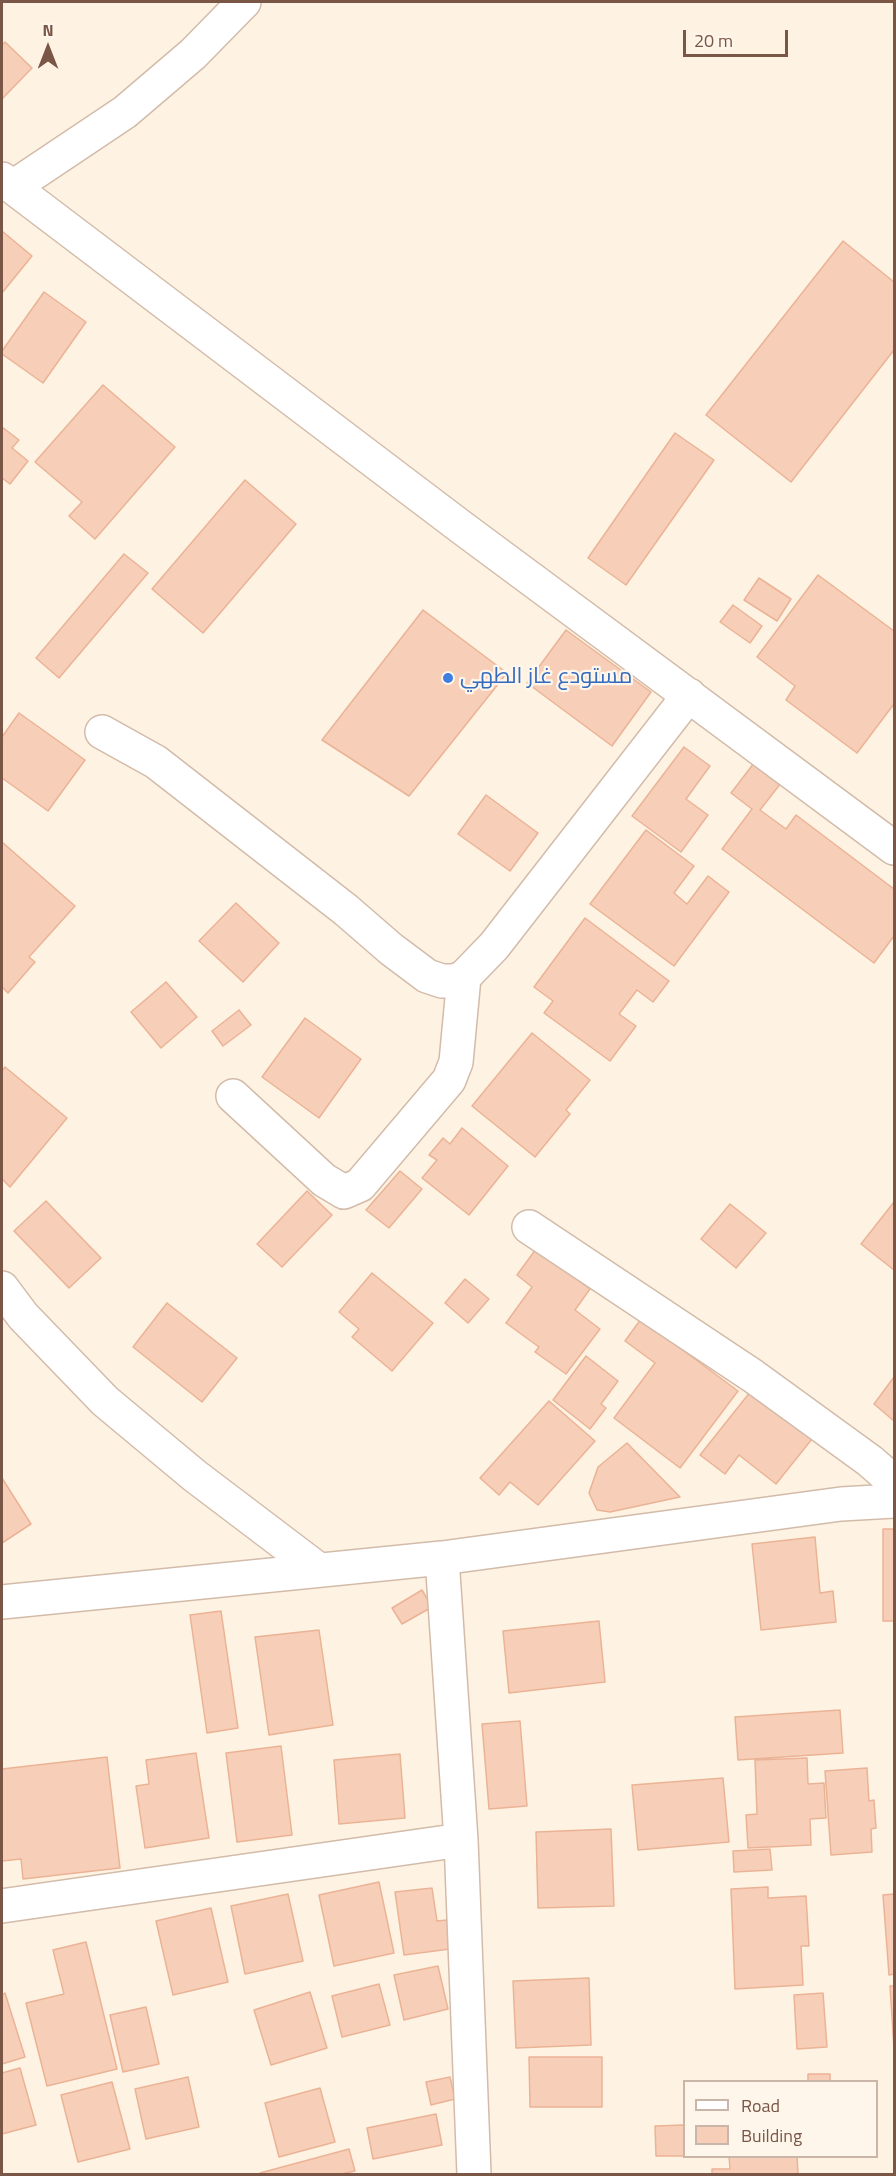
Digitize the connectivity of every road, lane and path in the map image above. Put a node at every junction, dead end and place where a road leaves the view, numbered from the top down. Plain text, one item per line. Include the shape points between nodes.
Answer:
1 (244, 2) edge
2 (7, 183) edge
3 (689, 695) junction
4 (102, 732) dead end
5 (894, 848) edge
6 (464, 977) junction
7 (233, 1096) dead end
8 (529, 1227) dead end
9 (2, 1288) edge
10 (894, 1482) edge
11 (894, 1501) edge
12 (442, 1558) junction
13 (319, 1570) junction
14 (2, 1602) edge
15 (461, 1840) junction
16 (2, 1906) edge
17 (474, 2175) edge

1 - 2 street via 193,54 125,112
2 - 3 street
3 - 5 street
3 - 6 street via 494,946
4 - 6 street via 156,762 427,976 442,981
6 - 7 street via 456,1062 449,1080 360,1185 344,1192 324,1180
8 - 10 street via 753,1376
9 - 13 street via 23,1316 105,1401 195,1476
11 - 12 street via 841,1504
12 - 13 street
12 - 15 street
13 - 14 street
15 - 16 street
15 - 17 street

